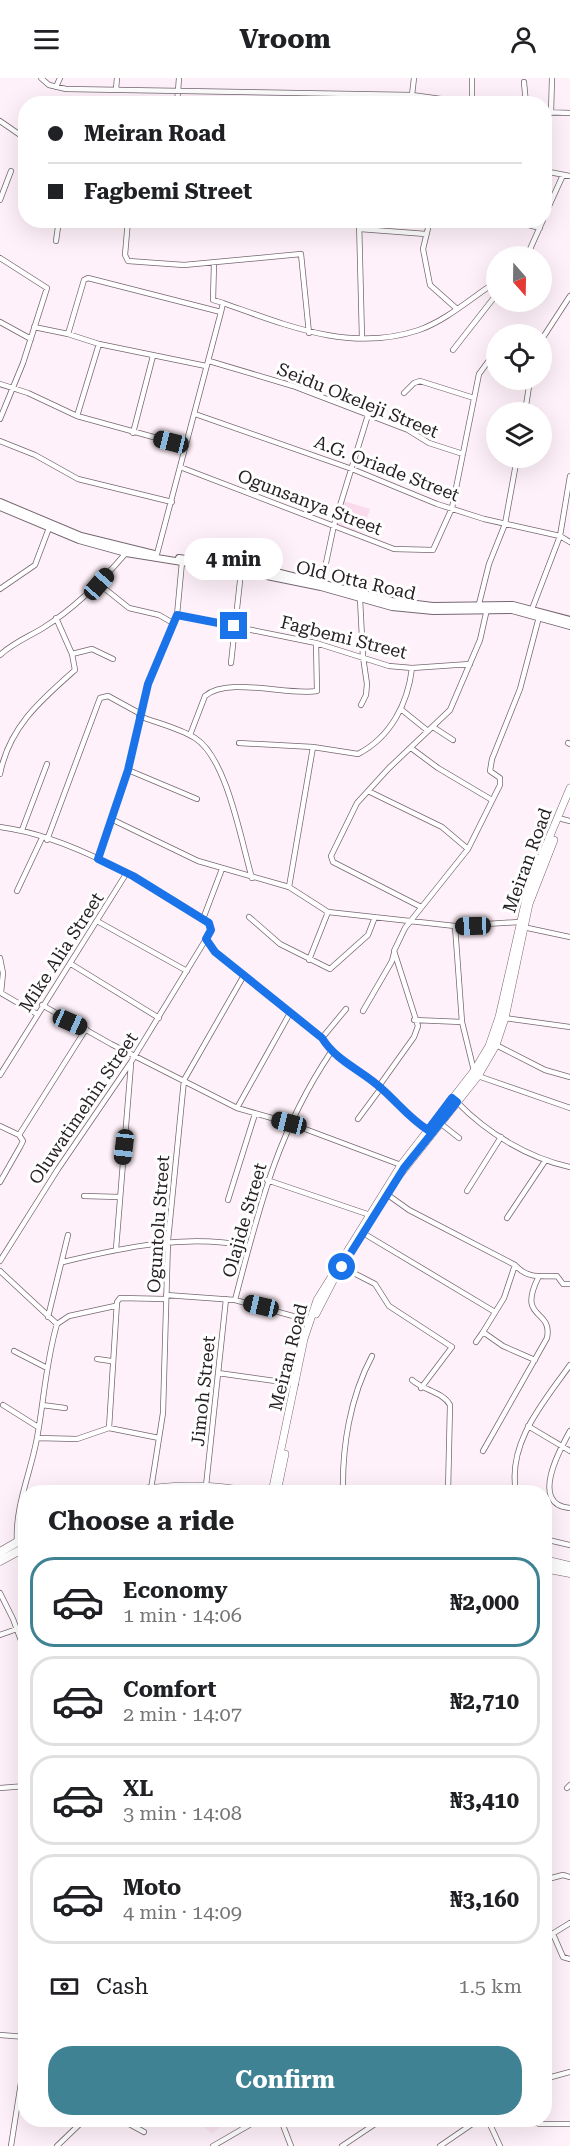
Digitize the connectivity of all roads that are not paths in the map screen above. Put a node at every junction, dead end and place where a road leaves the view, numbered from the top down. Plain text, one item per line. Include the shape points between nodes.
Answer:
1 (41, 78) edge
2 (60, 78) edge
3 (117, 78) edge
4 (179, 78) edge
5 (414, 78) edge
6 (472, 78) edge
7 (552, 78) edge
8 (524, 82) dead end
9 (56, 87) junction
10 (116, 89) junction
11 (177, 90) junction
12 (412, 95) junction
13 (177, 96) edge
14 (420, 96) edge
15 (472, 96) edge
16 (525, 96) edge
17 (551, 96) edge
18 (552, 113) edge
19 (570, 113) edge
20 (0, 121) edge
21 (18, 134) edge
22 (11, 171) dead end
23 (552, 173) edge
24 (562, 175) junction
25 (570, 176) edge
26 (552, 199) edge
27 (0, 200) edge
28 (57, 228) edge
29 (127, 228) edge
30 (428, 228) edge
31 (540, 228) edge
32 (360, 229) joint
33 (426, 234) junction
34 (56, 241) dead end
35 (532, 246) edge
36 (0, 258) edge
37 (214, 263) junction
38 (486, 289) edge
39 (570, 296) edge
40 (223, 303) junction
41 (486, 308) edge
42 (457, 309) junction
43 (221, 312) junction
44 (0, 322) edge
45 (552, 324) edge
46 (34, 327) junction
47 (309, 333) junction
48 (68, 334) junction
49 (362, 338) junction
50 (31, 339) junction
51 (99, 344) junction
52 (453, 350) dead end
53 (153, 356) junction
54 (208, 363) junction
55 (486, 363) edge
56 (0, 384) edge
57 (12, 387) junction
58 (404, 393) dead end
59 (474, 398) junction
60 (195, 414) junction
61 (368, 415) junction
62 (76, 416) junction
63 (0, 419) edge
64 (133, 433) junction
65 (0, 441) edge
66 (186, 446) junction
67 (463, 454) junction
68 (180, 467) junction
69 (515, 468) edge
70 (352, 469) junction
71 (570, 476) edge
72 (172, 502) junction
73 (1, 507) edge
74 (452, 508) junction
75 (505, 524) junction
76 (334, 525) junction
77 (49, 528) junction
78 (560, 536) junction
79 (570, 542) edge
80 (126, 553) junction
81 (157, 554) junction
82 (182, 562) junction
83 (241, 572) junction
84 (262, 572) junction
85 (322, 582) junction
86 (99, 584) junction
87 (0, 589) edge
88 (360, 598) junction
89 (479, 604) junction
90 (487, 609) junction
91 (532, 609) junction
92 (177, 615) junction
93 (539, 616) junction
94 (56, 618) junction
95 (570, 620) edge
96 (173, 623) junction
97 (234, 626) junction
98 (570, 626) edge
99 (316, 643) junction
100 (72, 654) junction
101 (0, 655) edge
102 (363, 657) junction
103 (113, 659) dead end
104 (231, 663) dead end
105 (470, 664) junction
106 (412, 668) junction
107 (361, 705) dead end
108 (402, 710) junction
109 (139, 715) junction
110 (430, 729) junction
111 (190, 735) junction
112 (453, 740) dead end
113 (239, 743) dead end
114 (313, 747) junction
115 (411, 748) junction
116 (47, 764) dead end
117 (128, 770) junction
118 (0, 774) edge
119 (570, 788) edge
120 (368, 791) junction
121 (197, 799) dead end
122 (492, 800) junction
123 (570, 800) edge
124 (111, 819) junction
125 (566, 820) edge
126 (0, 827) edge
127 (22, 830) junction
128 (45, 839) junction
129 (468, 849) junction
130 (98, 859) junction
131 (222, 869) junction
132 (126, 874) junction
133 (252, 878) junction
134 (289, 886) junction
135 (18, 891) dead end
136 (421, 907) junction
137 (328, 912) junction
138 (249, 917) dead end
139 (375, 917) junction
140 (203, 919) junction
141 (98, 921) junction
142 (411, 923) junction
143 (521, 924) junction
144 (455, 926) junction
145 (570, 937) edge
146 (206, 939) junction
147 (394, 951) junction
148 (0, 958) edge
149 (309, 960) junction
150 (70, 964) junction
151 (187, 971) junction
152 (243, 977) junction
153 (0, 992) edge
154 (42, 1005) junction
155 (346, 1009) dead end
156 (363, 1011) dead end
157 (290, 1013) junction
158 (37, 1014) junction
159 (159, 1018) junction
160 (505, 1018) junction
161 (414, 1020) junction
162 (462, 1022) junction
163 (570, 1027) edge
164 (86, 1029) junction
165 (322, 1038) junction
166 (496, 1045) junction
167 (331, 1052) junction
168 (135, 1055) junction
169 (131, 1062) junction
170 (476, 1073) junction
171 (0, 1075) edge
172 (570, 1077) edge
173 (184, 1080) junction
174 (380, 1087) junction
175 (455, 1100) junction
176 (237, 1108) junction
177 (570, 1108) edge
178 (255, 1114) junction
179 (358, 1119) dead end
180 (289, 1123) junction
181 (440, 1123) junction
182 (0, 1126) edge
183 (428, 1130) junction
184 (19, 1135) junction
185 (501, 1137) junction
186 (459, 1138) dead end
187 (544, 1161) junction
188 (401, 1165) junction
189 (570, 1167) edge
190 (267, 1180) junction
191 (0, 1182) edge
192 (467, 1191) dead end
193 (388, 1195) junction
194 (84, 1196) dead end
195 (119, 1197) junction
196 (228, 1200) dead end
197 (370, 1215) junction
198 (507, 1218) dead end
199 (363, 1233) junction
200 (68, 1235) dead end
201 (168, 1240) junction
202 (248, 1246) junction
203 (116, 1249) junction
204 (0, 1261) edge
205 (63, 1262) junction
206 (515, 1265) junction
207 (342, 1267) junction
208 (0, 1272) edge
209 (538, 1278) junction
210 (570, 1284) edge
211 (166, 1297) junction
212 (226, 1299) junction
213 (235, 1300) junction
214 (320, 1301) junction
215 (116, 1306) junction
216 (495, 1312) junction
217 (48, 1317) junction
218 (311, 1321) junction
219 (57, 1324) junction
220 (483, 1332) junction
221 (476, 1342) dead end
222 (14, 1351) dead end
223 (372, 1356) dead end
224 (97, 1359) dead end
225 (535, 1360) junction
226 (111, 1361) junction
227 (570, 1365) edge
228 (47, 1368) junction
229 (218, 1373) junction
230 (412, 1380) dead end
231 (296, 1384) junction
232 (421, 1388) junction
233 (3, 1404) dead end
234 (42, 1406) junction
235 (65, 1408) dead end
236 (528, 1426) junction
237 (38, 1427) junction
238 (109, 1428) junction
239 (570, 1431) edge
240 (37, 1438) junction
241 (159, 1438) junction
242 (561, 1446) junction
243 (483, 1451) dead end
244 (570, 1451) edge
245 (26, 1485) edge
246 (152, 1485) edge
247 (206, 1485) edge
248 (274, 1485) edge
249 (278, 1485) edge
250 (343, 1485) edge
251 (448, 1485) edge
252 (516, 1485) edge
253 (551, 1485) edge
254 (552, 1497) edge
255 (570, 1508) edge
256 (18, 1520) edge
257 (17, 1541) joint
258 (552, 1541) edge
259 (570, 1545) edge
260 (18, 1551) edge
261 (0, 1552) edge
262 (0, 1561) edge
263 (552, 1562) edge
264 (570, 1566) edge
265 (552, 1570) edge
266 (570, 1573) edge
267 (0, 1593) edge
268 (17, 1629) joint
269 (0, 1635) edge
270 (18, 1787) edge
271 (0, 1788) edge
272 (570, 1877) edge
273 (552, 1878) edge
274 (570, 1923) edge
275 (553, 1934) joint
276 (570, 1959) edge
277 (0, 2034) edge
278 (18, 2036) edge
279 (570, 2072) edge
280 (552, 2077) edge
281 (18, 2104) edge
282 (552, 2124) edge
283 (570, 2124) edge
284 (77, 2127) edge
285 (135, 2127) edge
286 (246, 2127) edge
287 (284, 2127) edge
288 (370, 2127) edge
289 (468, 2127) edge
290 (491, 2127) edge
291 (144, 2132) dead end
292 (11, 2146) edge
293 (57, 2146) edge
294 (213, 2146) edge
295 (291, 2146) edge
296 (342, 2146) edge
297 (440, 2146) edge
298 (500, 2146) edge

1 - 9 street
2 - 9 street
3 - 10 street
4 - 11 street
5 - 12 street
6 - 15 street
7 - 17 street
8 - 16 street
9 - 10 street
10 - 11 street
11 - 12 street
11 - 13 street
12 - 14 street
18 - 19 street
20 - 21 street
22 - 27 street
23 - 24 street
24 - 25 street
24 - 26 street
28 - 34 street
29 - 37 street via 128,261
30 - 33 street
31 - 35 street
32 - 33 street
32 - 49 street
33 - 42 street via 423,258 430,285
36 - 46 street via 46,285
37 - 40 street via 213,300
37 - 47 street via 302,254
38 - 42 street
39 - 45 street
40 - 43 street
40 - 47 street
41 - 52 street
42 - 49 street via 420,330
43 - 48 street via 88,278 84,280
43 - 54 street
44 - 50 street
46 - 48 street, Seidu Okeleji Street
46 - 50 street
47 - 49 street
48 - 51 street, Seidu Okeleji Street
50 - 57 street
51 - 53 street, Seidu Okeleji Street
51 - 62 street
53 - 54 street, Seidu Okeleji Street
53 - 64 street
54 - 60 street
54 - 61 street, Seidu Okeleji Street via 293,386
55 - 59 street
56 - 57 street
57 - 62 street
57 - 63 street
58 - 59 street via 420,381
59 - 67 street
60 - 66 street
60 - 70 street, A.G. Oriade Street
61 - 67 street, Seidu Okeleji Street
61 - 70 street
62 - 64 street
64 - 66 street
65 - 72 street via 78,479
66 - 68 street
67 - 74 street
68 - 72 street
68 - 76 street, Ogunsanya Street
69 - 75 street
70 - 74 street, A.G. Oriade Street
70 - 76 street
71 - 78 street
72 - 81 street
73 - 77 street, Old Otta Road
73 - 81 street, Old Otta Road via 81,536
74 - 75 street, A.G. Oriade Street
74 - 76 street, Ogunsanya Street via 433,550 394,549
75 - 78 street, A.G. Oriade Street
75 - 89 street
76 - 85 street
77 - 80 street, Old Otta Road
77 - 87 street via 35,566
78 - 79 street, A.G. Oriade Street
78 - 91 street
80 - 82 street, Old Otta Road
80 - 86 street
81 - 84 street, Old Otta Road
82 - 83 street, Old Otta Road
82 - 92 street
83 - 84 street, Old Otta Road
83 - 97 street
84 - 85 street, Old Otta Road
84 - 88 street, Old Otta Road
85 - 89 street, Old Otta Road via 392,601 433,606
86 - 94 street
86 - 96 street via 129,608 159,615
88 - 90 street, Old Otta Road via 392,607
88 - 102 street
89 - 91 street, Old Otta Road
90 - 93 street, Old Otta Road
90 - 105 street
91 - 95 street, Old Otta Road
92 - 96 street
92 - 97 street, Fagbemi Street
93 - 98 street, Old Otta Road
93 - 122 street via 520,689 492,759 490,771 501,781
94 - 100 street
94 - 101 street
96 - 109 street
97 - 99 street, Fagbemi Street
97 - 104 street
99 - 102 street, Fagbemi Street
99 - 111 street via 316,691 243,687 210,693 205,696
100 - 103 street via 92,649
100 - 118 street via 75,670 42,697 19,725
102 - 106 street, Fagbemi Street via 388,666
102 - 107 street via 367,684
105 - 106 street, Fagbemi Street
105 - 110 street via 450,710
106 - 108 street via 409,694
108 - 110 street
108 - 114 street via 358,754
109 - 111 street
109 - 117 street
109 - 128 street via 108,696 100,698
110 - 112 street
110 - 115 street
111 - 133 street via 207,748 224,777
113 - 114 street
114 - 134 street
115 - 120 street
115 - 122 street
116 - 127 street
117 - 121 street
117 - 124 street
119 - 143 main road, Meiran Road via 529,886
120 - 129 street via 442,827
120 - 136 street via 354,808 332,860
122 - 129 street
123 - 125 main road, Meiran Road
124 - 130 street
124 - 131 street
125 - 143 main road, Meiran Road via 541,870
126 - 127 street
127 - 128 street
128 - 130 street
128 - 135 street
129 - 136 street
130 - 132 street
131 - 133 street
131 - 140 street
132 - 140 street
132 - 141 street, Mike Alia Street
133 - 134 street
134 - 137 street
136 - 142 street
137 - 139 street
137 - 149 street
138 - 149 street via 275,941
139 - 142 street
139 - 149 street via 368,935 334,968 326,969
140 - 146 street via 211,925
141 - 150 street, Mike Alia Street
141 - 151 street
142 - 144 street
142 - 147 street
143 - 144 street
143 - 145 street
143 - 160 main road, Meiran Road
143 - 170 main road, Meiran Road via 494,1033
144 - 162 street
146 - 151 street, Oluwatimehin Street
146 - 152 street
147 - 156 street
147 - 161 street
148 - 153 street
150 - 154 street, Mike Alia Street
150 - 159 street
151 - 159 street, Oluwatimehin Street
152 - 157 street
152 - 173 street, Oguntolu Street
153 - 158 street
154 - 158 street, Mike Alia Street
154 - 164 street
155 - 165 street
157 - 165 street
157 - 176 street
158 - 171 street, Mike Alia Street
159 - 168 street, Oluwatimehin Street
160 - 163 street
160 - 166 main road, Meiran Road
161 - 162 street
161 - 174 street via 418,1026 414,1037
162 - 170 street
164 - 168 street
164 - 184 street
165 - 167 street
166 - 170 main road, Meiran Road
166 - 172 street via 545,1070
167 - 174 street
167 - 180 street, Olajide Street
168 - 169 street, Oluwatimehin Street
168 - 173 street
169 - 195 street
169 - 204 street, Oluwatimehin Street
170 - 175 main road, Meiran Road
170 - 177 street
173 - 176 street
173 - 201 street, Oguntolu Street
174 - 179 street
174 - 183 street
175 - 181 main road, Meiran Road
175 - 183 main road, Meiran Road
175 - 185 street
176 - 178 street
178 - 180 street
178 - 196 street
180 - 188 street
180 - 190 street, Olajide Street
181 - 186 street
181 - 193 main road, Meiran Road
182 - 184 street
183 - 188 main road, Meiran Road
184 - 191 street via 23,1141
185 - 187 street
185 - 192 street
187 - 189 street
187 - 198 street
188 - 197 main road, Meiran Road
190 - 197 street
190 - 202 street, Olajide Street
193 - 199 main road, Meiran Road
193 - 206 street
194 - 195 street
195 - 203 street
197 - 214 main road, Meiran Road
199 - 207 main road, Meiran Road
199 - 216 street
200 - 205 street
201 - 202 street via 223,1241
201 - 203 street
201 - 211 street, Oguntolu Street
202 - 213 street, Olajide Street
203 - 205 street
205 - 217 street
206 - 209 street
206 - 216 street
207 - 214 main road, Meiran Road
207 - 232 street via 375,1284 388,1306 452,1347
208 - 217 street
209 - 210 street via 557,1276 562,1284
209 - 225 street via 530,1301 545,1321 548,1333
211 - 212 street
211 - 215 street via 120,1298
211 - 241 street, Oguntolu Street via 165,1381
212 - 213 street
212 - 229 street, Jimoh Street
213 - 218 street
214 - 218 main road, Meiran Road
215 - 219 street via 65,1317
215 - 226 street
216 - 220 street
217 - 219 street
218 - 231 main road, Meiran Road
218 - 249 main road, Meiran Road
219 - 228 street
220 - 221 street
220 - 225 street
222 - 228 street
223 - 250 street via 349,1421
224 - 226 street
225 - 243 street
226 - 238 street
227 - 236 street
228 - 234 street
229 - 231 street
229 - 247 street, Jimoh Street
230 - 232 street
231 - 248 main road, Meiran Road
232 - 251 street via 444,1397 450,1405
233 - 237 street
234 - 235 street
234 - 237 street
236 - 242 street
236 - 252 street via 515,1460
237 - 240 street
238 - 240 street via 77,1439
238 - 241 street
239 - 242 street
240 - 245 street
241 - 246 street, Oguntolu Street
242 - 244 street
242 - 253 street via 552,1466
254 - 255 street via 555,1503
256 - 257 street
257 - 261 highway
258 - 259 street
260 - 262 highway
263 - 264 highway
265 - 266 highway
267 - 268 street
268 - 269 street
270 - 271 street
272 - 273 street
274 - 275 street
275 - 276 street via 563,1957
277 - 278 street
279 - 280 street
281 - 292 street
282 - 283 street
284 - 293 street
285 - 291 street
286 - 294 street
287 - 295 street
288 - 296 street
289 - 297 street
290 - 298 street

